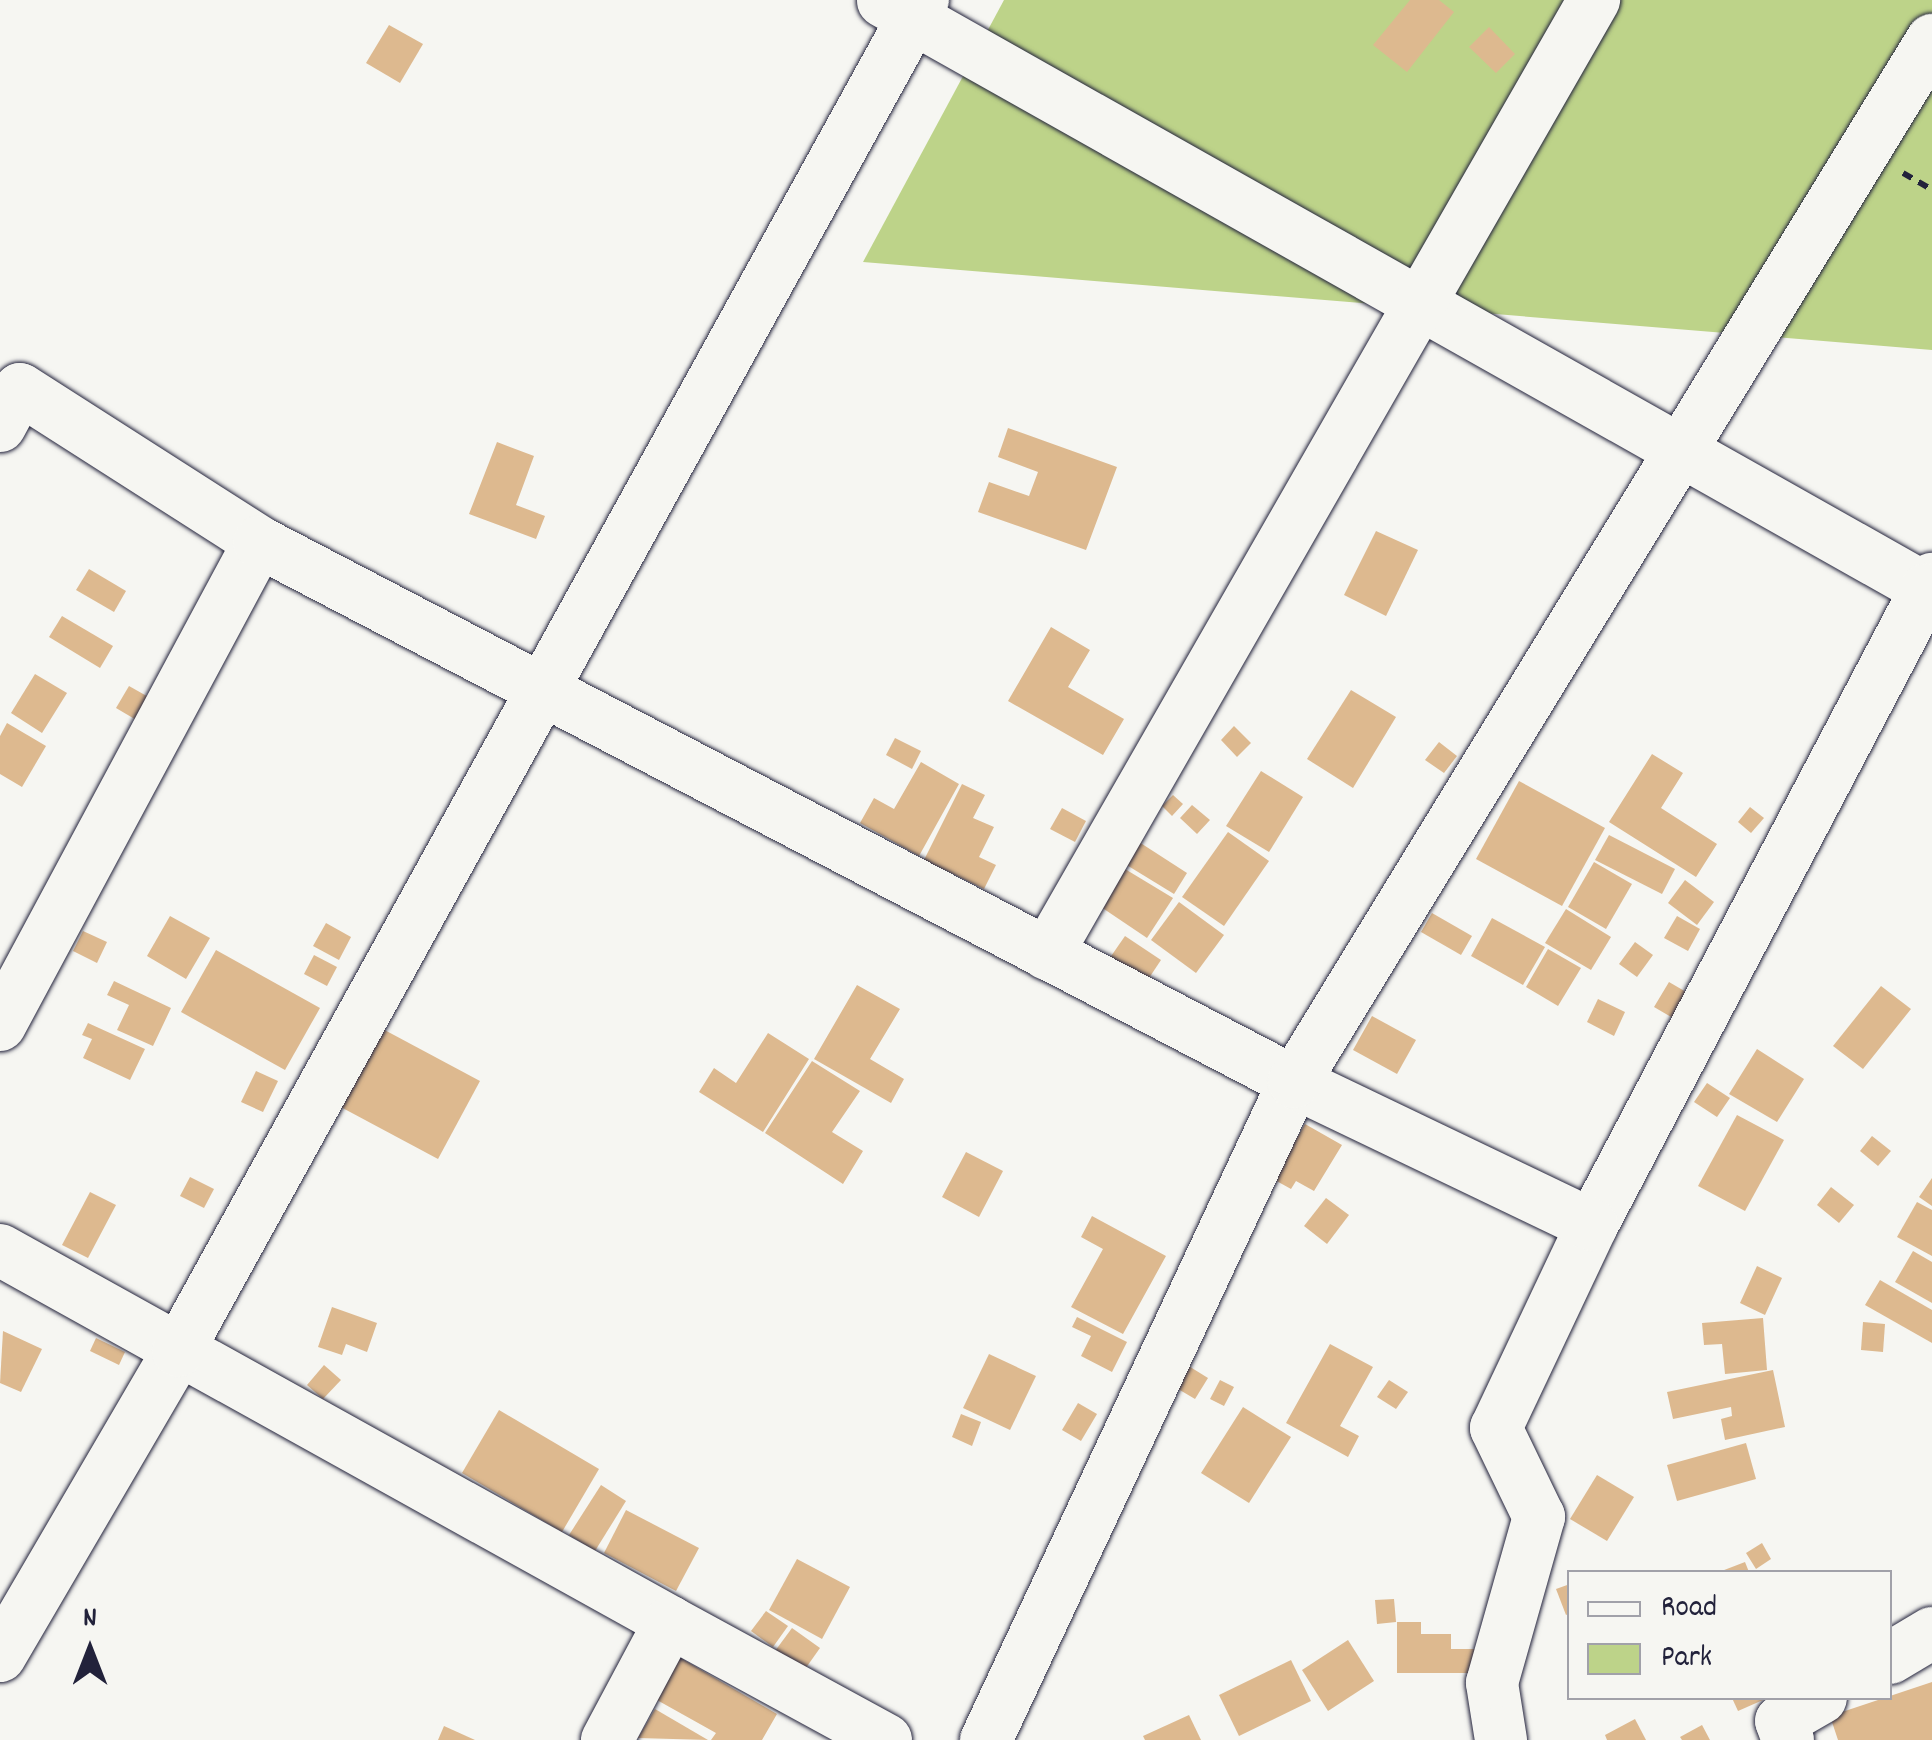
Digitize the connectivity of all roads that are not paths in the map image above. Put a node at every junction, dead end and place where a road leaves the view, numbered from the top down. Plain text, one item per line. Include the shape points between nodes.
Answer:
1 (1594, 0) edge
2 (906, 6) edge
3 (1932, 40) edge
4 (1420, 303) junction
5 (0, 426) edge
6 (1681, 450) junction
7 (259, 542) junction
8 (1929, 584) edge
9 (540, 692) junction
10 (1048, 954) junction
11 (0, 1025) edge
12 (1294, 1082) junction
13 (1592, 1225) junction
14 (0, 1250) edge
15 (178, 1350) junction
16 (670, 1622) junction
17 (1932, 1633) edge
18 (0, 1656) edge
19 (1892, 1657) edge
20 (606, 1740) edge
21 (886, 1740) edge
22 (986, 1740) edge
23 (1501, 1740) edge

1 - 4 street
2 - 4 street
2 - 9 street
3 - 6 street
4 - 6 street
4 - 10 street
5 - 7 street via 20,390
6 - 8 street
6 - 12 street
7 - 9 street
7 - 11 street
8 - 13 street
9 - 10 street
9 - 15 street
10 - 12 street
12 - 13 street
12 - 22 street
13 - 23 street via 1496,1428 1539,1517 1492,1683
14 - 15 street
15 - 16 street
15 - 18 street
16 - 20 street
16 - 21 street
17 - 19 street

